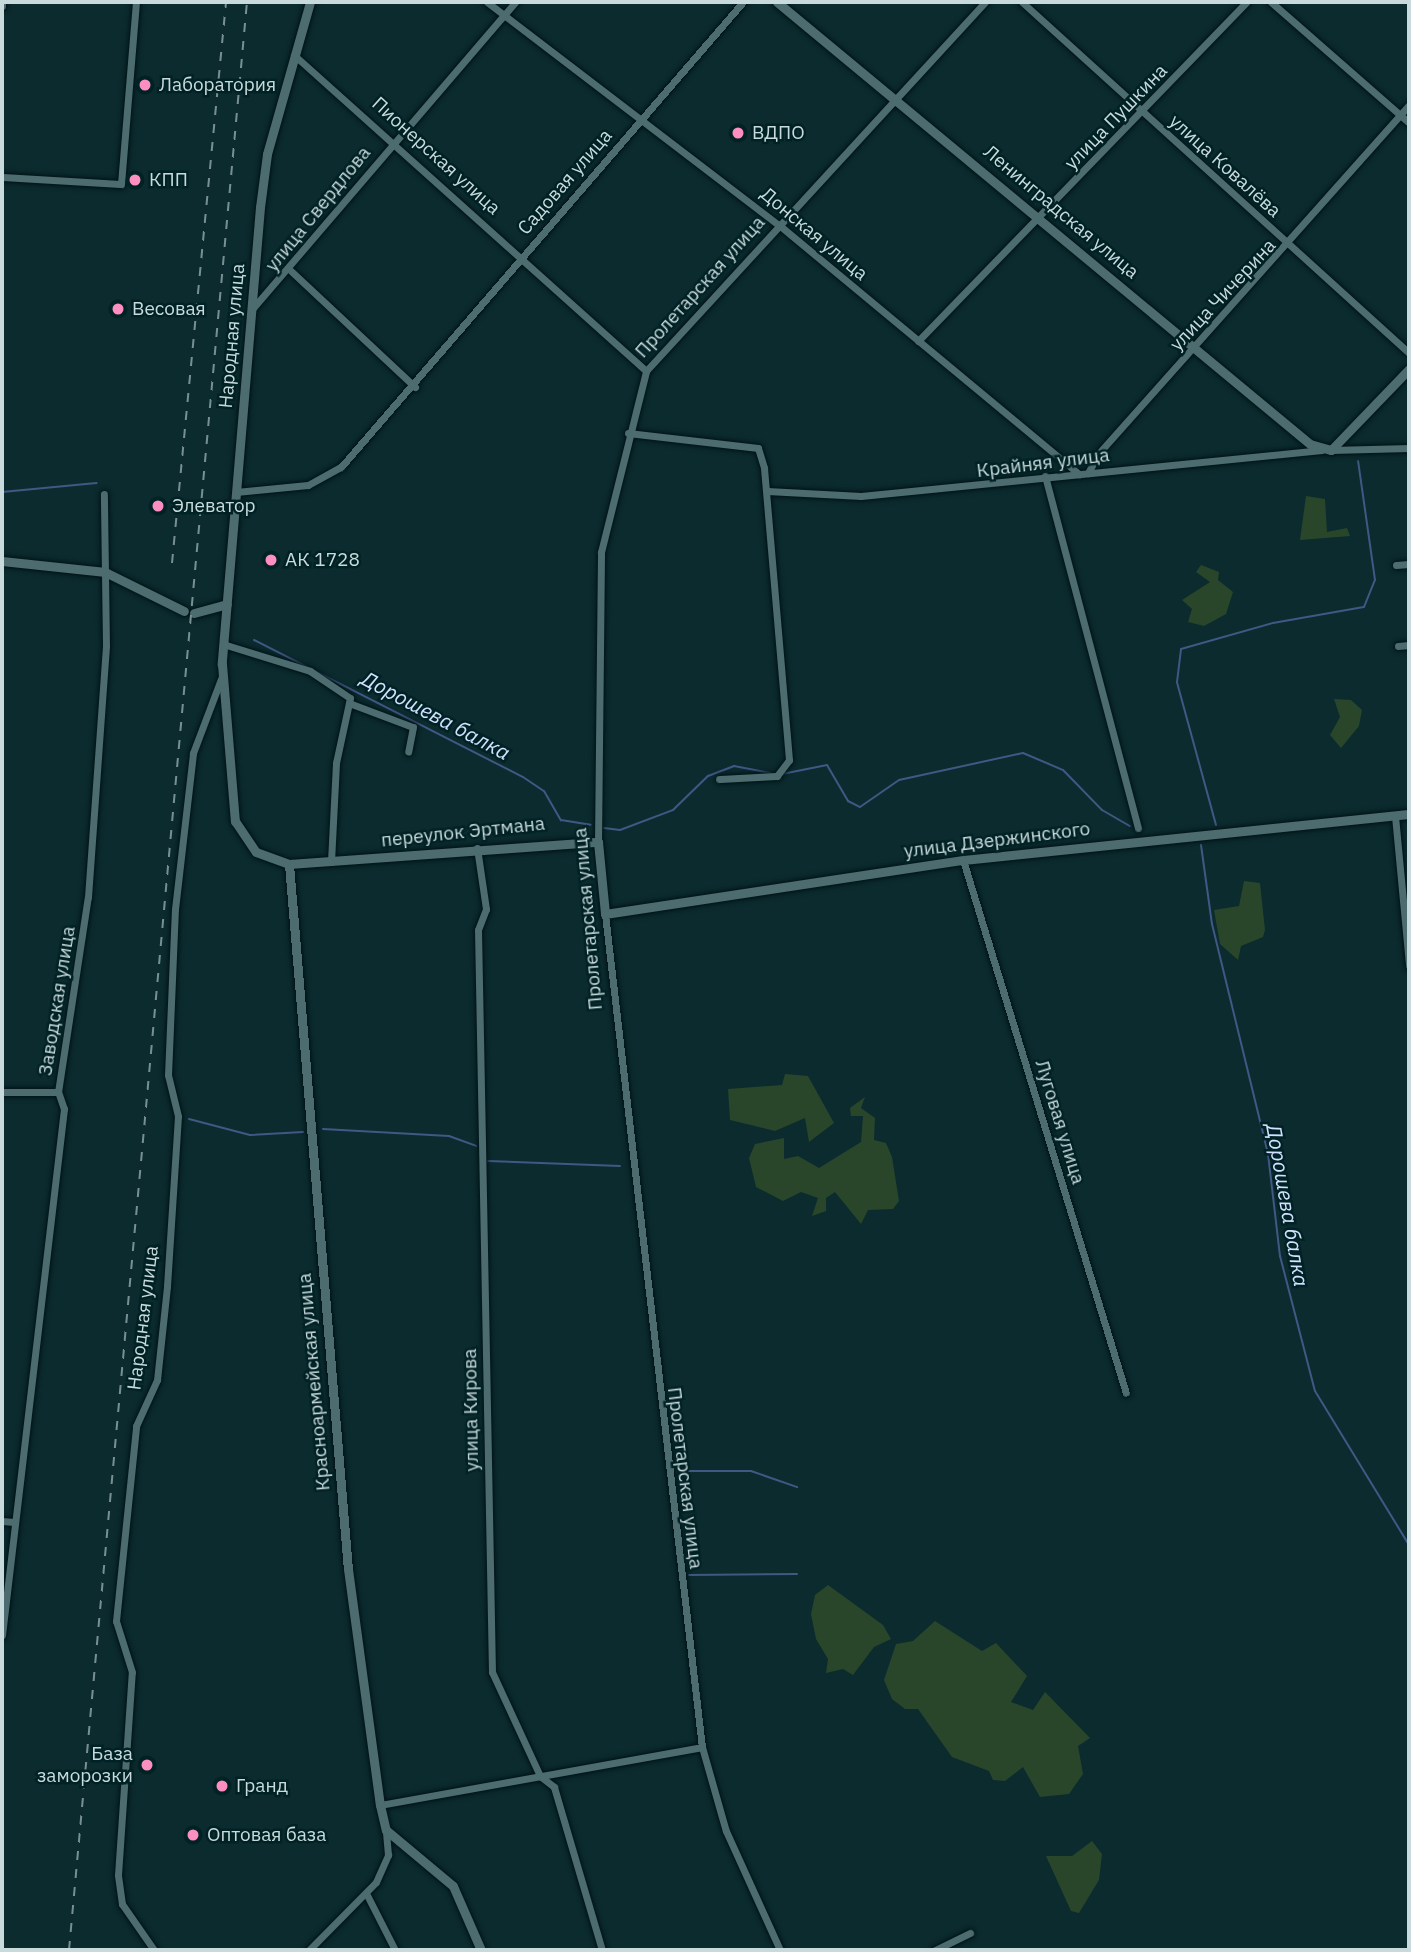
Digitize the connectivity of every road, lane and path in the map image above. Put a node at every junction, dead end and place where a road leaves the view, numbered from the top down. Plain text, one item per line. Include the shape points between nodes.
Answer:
1 (136, 2) edge
2 (310, 2) edge
3 (487, 2) edge
4 (515, 2) edge
5 (743, 2) edge
6 (777, 2) edge
7 (985, 2) edge
8 (1022, 2) edge
9 (1246, 2) edge
10 (1271, 2) edge
11 (504, 15) junction
12 (294, 55) junction
13 (895, 95) junction
14 (1409, 105) edge
15 (1143, 113) junction
16 (1401, 116) junction
17 (643, 117) junction
18 (1409, 123) edge
19 (395, 140) junction
20 (2, 177) edge
21 (1039, 219) junction
22 (779, 225) junction
23 (1289, 246) junction
24 (522, 254) junction
25 (290, 271) junction
26 (253, 308) junction
27 (918, 341) junction
28 (1197, 347) junction
29 (1409, 352) edge
30 (1409, 369) edge
31 (646, 371) junction
32 (415, 387) junction
33 (628, 433) junction
34 (1409, 448) edge
35 (1326, 450) junction
36 (1088, 473) junction
37 (1079, 474) junction
38 (1045, 476) junction
39 (767, 491) junction
40 (236, 492) junction
41 (104, 494) dead end
42 (2, 561) edge
43 (1409, 564) edge
44 (1396, 565) dead end
45 (105, 572) junction
46 (227, 604) junction
47 (223, 644) junction
48 (1409, 645) edge
49 (1398, 646) dead end
50 (221, 679) junction
51 (349, 702) junction
52 (408, 752) dead end
53 (719, 779) dead end
54 (1409, 814) edge
55 (1395, 816) junction
56 (1138, 828) dead end
57 (598, 842) junction
58 (476, 848) junction
59 (963, 860) junction
60 (331, 862) junction
61 (289, 864) junction
62 (605, 914) junction
63 (1408, 964) edge
64 (2, 1091) edge
65 (58, 1092) junction
66 (1126, 1393) dead end
67 (2, 1521) edge
68 (14, 1522) junction
69 (2, 1635) edge
70 (702, 1747) junction
71 (540, 1776) junction
72 (380, 1805) junction
73 (386, 1830) junction
74 (367, 1895) junction
75 (970, 1933) dead end
76 (154, 1950) edge
77 (309, 1950) edge
78 (394, 1950) edge
79 (481, 1950) edge
80 (602, 1950) edge
81 (780, 1950) edge
82 (935, 1950) edge

1 - 20 street via 121,184
2 - 12 street, Народная улица
3 - 11 street, Донская улица
4 - 11 street, улица Свердлова
5 - 17 street, Садовая улица
6 - 13 street, Ленинградская улица
7 - 13 street, Пролетарская улица
8 - 15 street, улица Ковалёва
9 - 15 street, улица Пушкина
10 - 16 street
11 - 17 street, Донская улица
11 - 19 street, улица Свердлова
12 - 19 street, Пионерская улица
12 - 26 street, Народная улица via 267,155
13 - 21 street, Ленинградская улица
13 - 22 street, Пролетарская улица
14 - 16 street, улица Чичерина
15 - 21 street, улица Пушкина
15 - 23 street, улица Ковалёва
16 - 18 street
16 - 23 street, улица Чичерина
17 - 22 street, Донская улица
17 - 24 street, Садовая улица
19 - 24 street, Пионерская улица
19 - 25 street, улица Свердлова
21 - 27 street, улица Пушкина
21 - 28 street, Ленинградская улица
22 - 27 street, Донская улица
22 - 31 street, Пролетарская улица
23 - 28 street, улица Чичерина
23 - 29 street, улица Ковалёва
24 - 31 street, Пионерская улица
24 - 32 street, Садовая улица
25 - 26 street, улица Свердлова
25 - 32 street
26 - 40 street, Народная улица
27 - 37 street, Донская улица
28 - 35 street, Ленинградская улица
28 - 36 street, улица Чичерина via 1098,454
30 - 35 street
31 - 33 street, Пролетарская улица
32 - 40 street, Садовая улица via 341,467 308,485
33 - 39 street via 758,448
33 - 57 street, Пролетарская улица via 601,552
34 - 35 street, Крайняя улица
35 - 36 street, Крайняя улица
36 - 37 street, Крайняя улица
37 - 38 street, Крайняя улица
38 - 39 street, Крайняя улица via 861,496
38 - 56 street
39 - 53 street via 789,760 779,773
40 - 46 street, Народная улица
41 - 45 street, Заводская улица
42 - 45 street
43 - 44 street
45 - 46 street via 189,612
45 - 65 street, Заводская улица via 88,897
46 - 47 street, Народная улица
47 - 50 street, Народная улица
47 - 51 street via 310,671 345,688
48 - 49 street
50 - 61 street, Народная улица via 232,802 244,843
50 - 76 street, Народная улица via 193,753 175,909 168,1075 178,1116 167,1286 157,1380 136,1426 116,1621 132,1672 118,1875 122,1904
51 - 52 street via 413,727
51 - 60 street via 336,763
54 - 55 street, улица Дзержинского
55 - 59 street, улица Дзержинского
55 - 63 street
57 - 58 street, переулок Эртмана
57 - 62 street, Пролетарская улица
58 - 60 street, переулок Эртмана
58 - 71 street, улица Кирова via 486,908 478,930 492,1672
59 - 62 street, улица Дзержинского
59 - 66 street, Луговая улица
60 - 61 street, переулок Эртмана
61 - 72 street, Красноармейская улица via 348,1569
62 - 70 street, Пролетарская улица
64 - 65 street
65 - 68 street, Заводская улица via 64,1109
67 - 68 street
68 - 69 street, Заводская улица
70 - 71 street
70 - 81 street, Пролетарская улица via 726,1831
71 - 72 street
71 - 80 street, улица Кирова via 554,1787
72 - 73 street, Красноармейская улица
73 - 74 street via 384,1867
73 - 79 street via 453,1886
74 - 77 street
74 - 78 street
75 - 82 street

